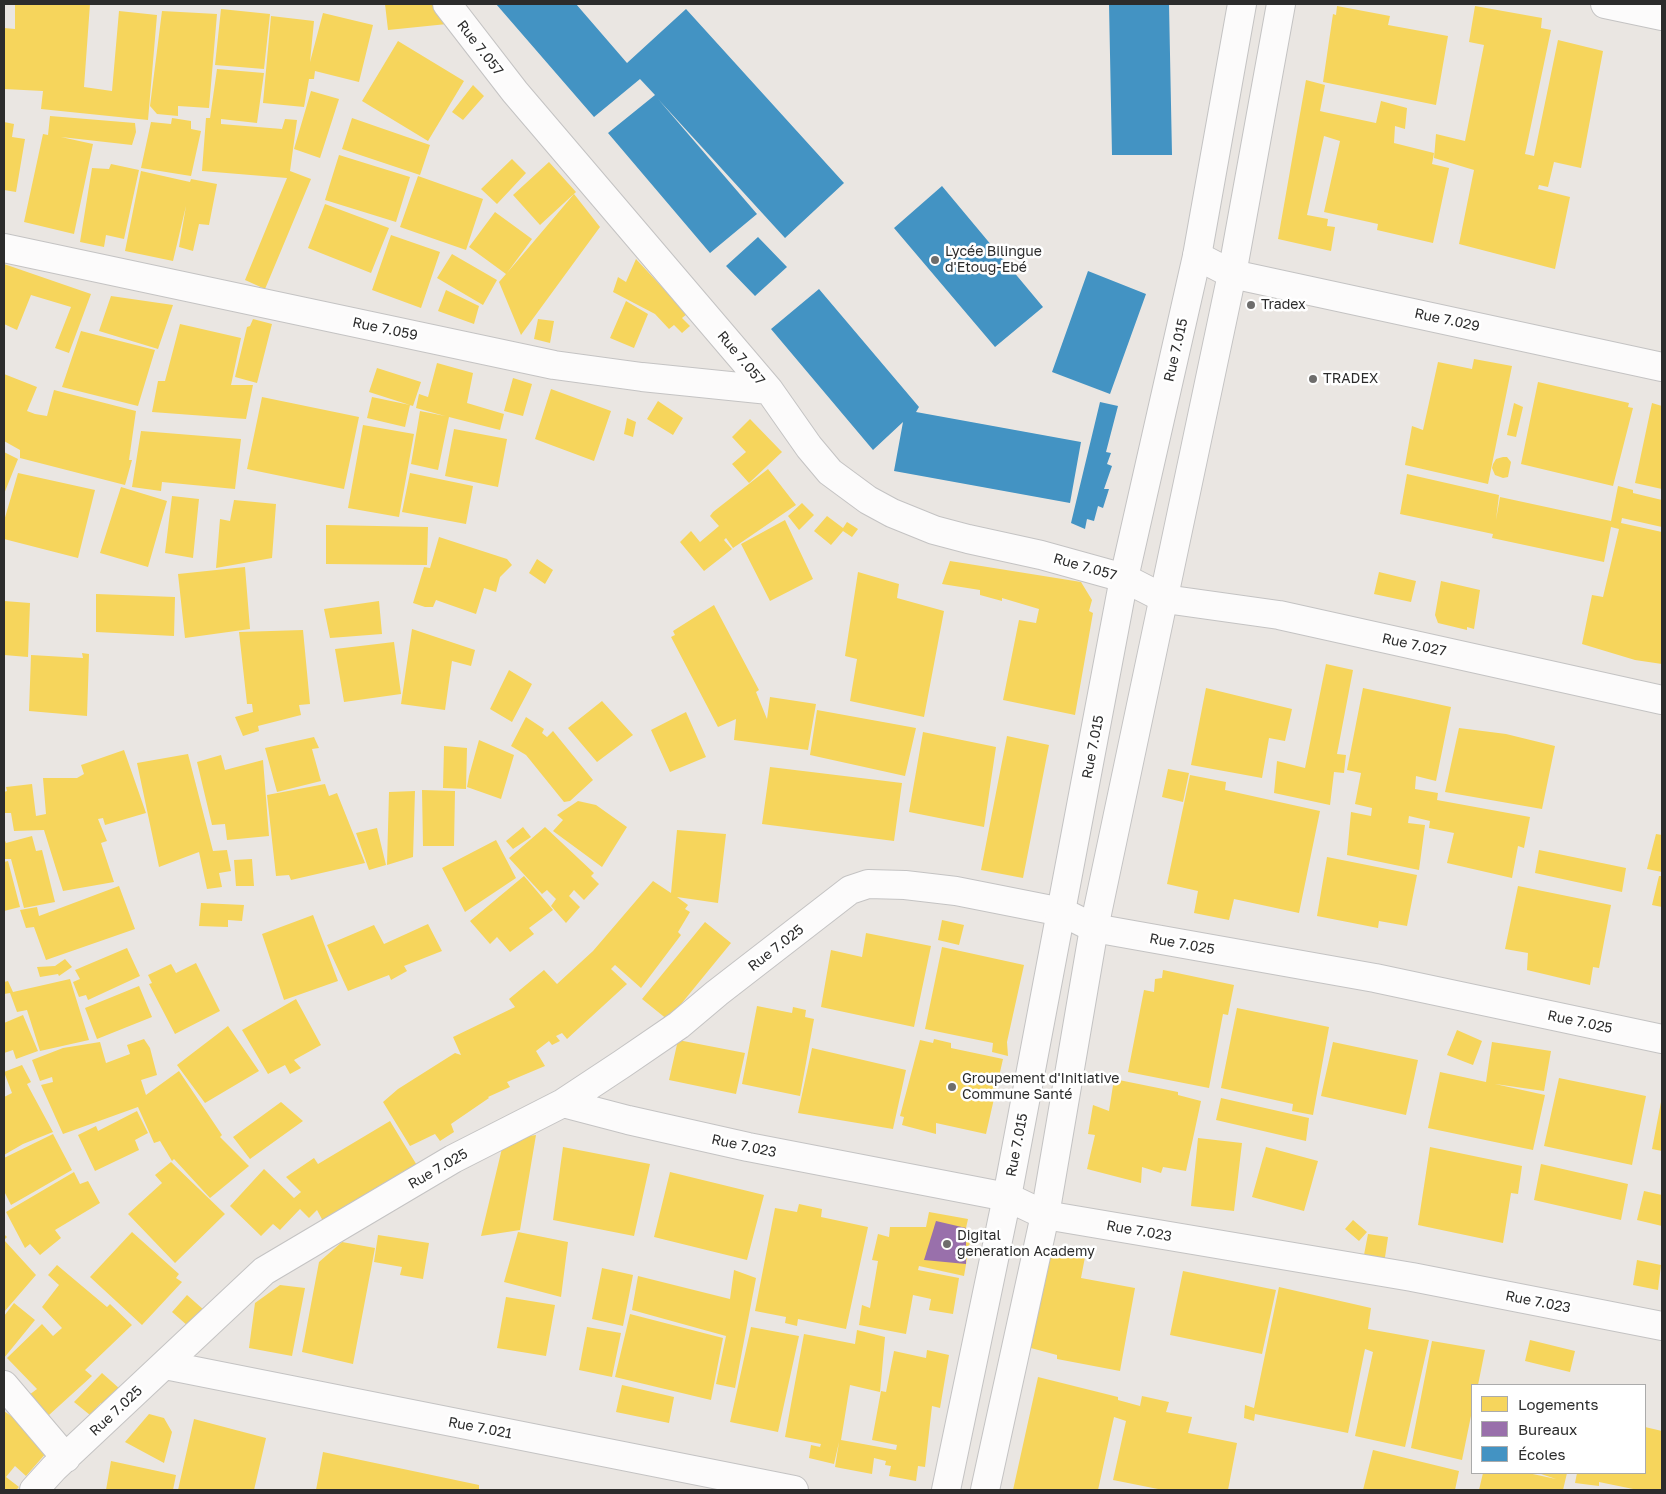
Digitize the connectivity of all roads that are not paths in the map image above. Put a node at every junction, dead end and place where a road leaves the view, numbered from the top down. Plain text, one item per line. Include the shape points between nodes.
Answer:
1 (447, 4) edge
2 (1242, 4) edge
3 (1281, 4) edge
4 (1605, 4) edge
5 (1662, 16) edge
6 (4, 248) edge
7 (1197, 256) junction
8 (1232, 274) junction
9 (1662, 367) edge
10 (769, 390) junction
11 (1124, 578) junction
12 (1165, 599) junction
13 (1662, 700) edge
14 (1062, 912) junction
15 (1094, 928) junction
16 (1662, 1040) edge
17 (563, 1103) junction
18 (1007, 1197) junction
19 (1045, 1215) junction
20 (1662, 1326) edge
21 (166, 1365) junction
22 (4, 1385) edge
23 (66, 1458) junction
24 (34, 1490) edge
25 (794, 1490) edge
26 (946, 1490) edge
27 (985, 1490) edge

1 - 10 street, Rue 7.057 via 514,92
2 - 7 street, Rue 7.015
3 - 8 street
4 - 5 street
6 - 10 street, Rue 7.059 via 554,365
7 - 8 street
7 - 11 street, Rue 7.015
8 - 9 street, Rue 7.029
8 - 12 street
10 - 11 street, Rue 7.057 via 830,472 892,513 934,530
11 - 12 street, Rue 7.057
11 - 14 street, Rue 7.015
12 - 13 street, Rue 7.027 via 1279,615
12 - 15 street
14 - 15 street, Rue 7.025
14 - 17 street, Rue 7.025 via 956,891 905,885 868,884 850,890 679,1025
14 - 18 street, Rue 7.015
15 - 16 street, Rue 7.025 via 1375,978
15 - 19 street
17 - 18 street, Rue 7.023 via 748,1147
17 - 21 street, Rue 7.025 via 453,1158 264,1271
18 - 19 street, Rue 7.023
18 - 26 street, Rue 7.015
19 - 20 street, Rue 7.023 via 1412,1277
19 - 27 street
21 - 23 street, Rue 7.025
21 - 25 street, Rue 7.021
22 - 23 street
23 - 24 street, Rue 7.025

